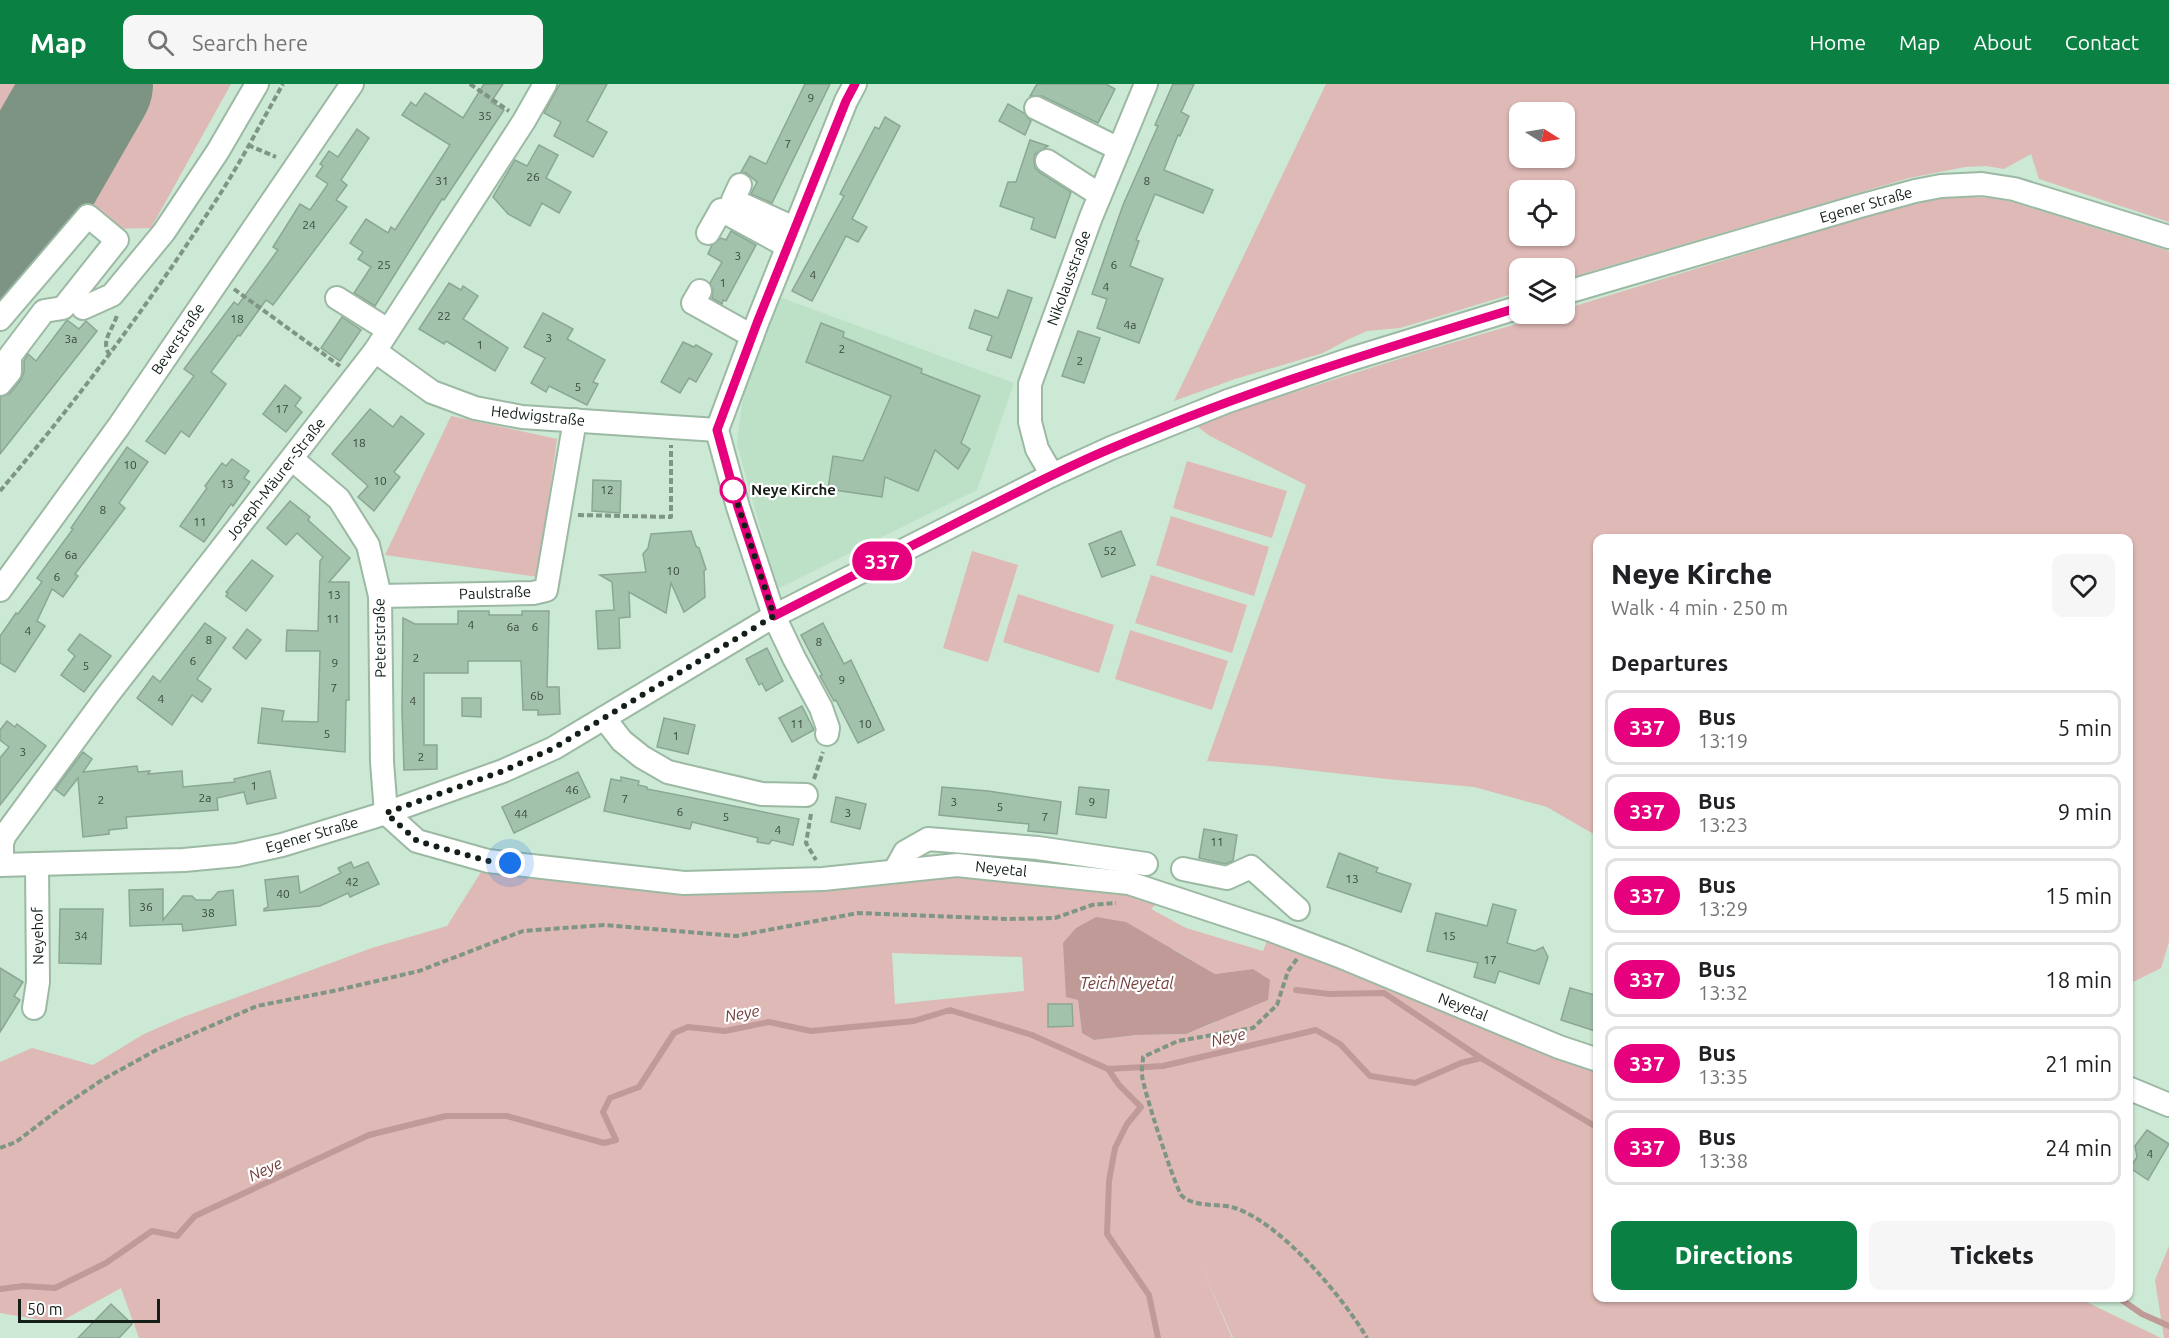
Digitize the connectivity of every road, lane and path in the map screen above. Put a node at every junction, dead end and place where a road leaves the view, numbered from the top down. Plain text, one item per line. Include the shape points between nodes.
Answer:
1 (257, 84) edge
2 (283, 84) edge
3 (352, 84) edge
4 (470, 84) edge
5 (545, 84) edge
6 (855, 84) edge
7 (1146, 84) edge
8 (1036, 108) dead end
9 (524, 121) junction
10 (248, 145) junction
11 (1119, 149) junction
12 (276, 157) dead end
13 (1047, 161) dead end
14 (740, 185) dead end
15 (1100, 195) junction
16 (708, 234) dead end
17 (790, 237) junction
18 (2169, 237) edge
19 (219, 279) junction
20 (1575, 290) edge
21 (700, 291) dead end
22 (112, 295) junction
23 (337, 298) dead end
24 (83, 308) dead end
25 (1509, 310) edge
26 (0, 319) edge
27 (388, 330) junction
28 (752, 336) junction
29 (375, 351) junction
30 (110, 355) junction
31 (355, 377) junction
32 (0, 384) edge
33 (575, 420) junction
34 (672, 427) junction
35 (717, 430) junction
36 (292, 459) junction
37 (1052, 475) junction
38 (0, 491) edge
39 (558, 515) junction
40 (0, 590) edge
41 (380, 596) junction
42 (774, 616) junction
43 (604, 718) junction
44 (827, 734) dead end
45 (809, 805) joint
46 (386, 813) junction
47 (37, 864) junction
48 (1146, 864) dead end
49 (1, 865) edge
50 (820, 867) dead end
51 (1183, 869) dead end
52 (895, 870) junction
53 (1121, 903) dead end
54 (1298, 909) dead end
55 (1306, 945) junction
56 (34, 1008) dead end
57 (1593, 1058) edge
58 (2133, 1090) edge
59 (2169, 1105) edge
60 (0, 1148) edge
61 (1367, 1338) edge

1 - 22 street via 164,232
2 - 10 path
3 - 19 street, Beverstraße
4 - 9 path
5 - 9 street, Joseph-Mäurer-Straße
6 - 17 street
7 - 11 street, Nikolausstraße
8 - 11 street
9 - 27 street, Joseph-Mäurer-Straße
10 - 12 path
10 - 30 path
11 - 15 street, Nikolausstraße
13 - 15 street
14 - 17 street via 733,200
15 - 37 street, Nikolausstraße via 1030,384 1030,422 1037,449
16 - 17 street via 721,210
17 - 28 street
18 - 20 street, Egener Straße via 2014,189 1982,184 1941,186 1915,190
19 - 31 path
19 - 40 street, Beverstraße
21 - 28 street via 693,303
22 - 24 street
22 - 30 path via 118,309 105,342
23 - 27 street
25 - 37 street, Egener Straße via 1228,401
26 - 32 street via 88,216 117,240 63,308 44,311 10,356 10,372
27 - 29 street, Joseph-Mäurer-Straße
28 - 35 street
29 - 31 street, Joseph-Mäurer-Straße
29 - 33 street, Hedwigstraße via 432,392 475,408 522,417
30 - 38 path
31 - 36 street, Joseph-Mäurer-Straße
33 - 34 street, Hedwigstraße
33 - 39 street, Paulstraße
34 - 35 street, Hedwigstraße
34 - 39 path via 671,517
35 - 42 street
36 - 41 street, Peterstraße via 339,499 368,545
36 - 49 street, Joseph-Mäurer-Straße via 100,705 5,835
37 - 42 street, Egener Straße
39 - 41 street, Paulstraße via 546,590
41 - 46 street, Peterstraße
42 - 43 street, Egener Straße
42 - 44 street via 821,708
43 - 45 street via 622,741 668,772
43 - 46 street, Egener Straße via 554,748 503,771
45 - 50 path via 806,843
46 - 47 street, Egener Straße via 237,855
46 - 52 street, Neyetal via 417,841 488,861 684,883 823,879
47 - 49 street, Egener Straße
47 - 56 street, Neyehof via 38,982
48 - 52 street via 1038,848 928,839 905,852
51 - 54 street via 1227,878 1251,867
52 - 55 street, Neyetal via 957,865 1130,883
53 - 60 path via 1092,905 1054,918 1009,920 858,913 736,936 604,925 523,931 419,971 257,1006 149,1054 102,1080 16,1142
55 - 57 street, Neyetal
55 - 61 path via 1288,971 1277,1005 1253,1028 1178,1041 1143,1057 1141,1074 1180,1194 1190,1201 1235,1208 1270,1227 1314,1269
58 - 59 street

